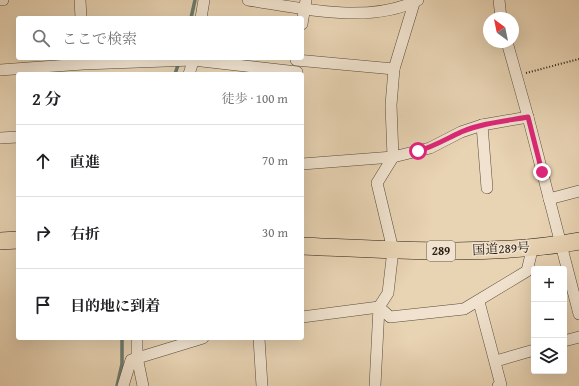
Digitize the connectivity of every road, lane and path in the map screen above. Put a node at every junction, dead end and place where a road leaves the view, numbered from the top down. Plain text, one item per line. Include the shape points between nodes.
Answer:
1 (80, 0) edge
2 (204, 0) edge
3 (248, 0) edge
4 (499, 0) edge
5 (416, 1) edge
6 (306, 4) edge
7 (500, 12) edge
8 (81, 16) edge
9 (201, 16) edge
10 (304, 16) edge
11 (508, 48) edge
12 (579, 59) edge
13 (175, 60) edge
14 (193, 60) edge
15 (200, 60) edge
16 (296, 60) edge
17 (304, 60) edge
18 (83, 65) edge
19 (394, 69) junction
20 (0, 70) edge
21 (190, 72) edge
22 (290, 72) edge
23 (297, 72) edge
24 (515, 76) junction
25 (528, 117) junction
26 (482, 125) junction
27 (16, 137) edge
28 (0, 138) edge
29 (393, 157) junction
30 (304, 164) edge
31 (487, 188) dead end
32 (579, 191) edge
33 (550, 199) junction
34 (16, 240) edge
35 (0, 241) edge
36 (579, 241) edge
37 (562, 244) junction
38 (304, 246) edge
39 (533, 246) junction
40 (393, 250) junction
41 (479, 302) junction
42 (379, 307) junction
43 (579, 314) edge
44 (304, 317) edge
45 (579, 337) edge
46 (138, 340) edge
47 (196, 340) edge
48 (259, 340) edge
49 (567, 340) edge
50 (531, 351) edge
51 (138, 357) junction
52 (496, 361) junction
53 (123, 386) edge
54 (143, 386) edge
55 (262, 386) edge
56 (375, 386) edge
57 (498, 386) edge

1 - 8 street
2 - 9 street
3 - 6 street
4 - 7 street
5 - 6 street via 363,14
5 - 19 street
6 - 10 street
11 - 24 street
12 - 24 path
13 - 18 street
14 - 21 street
15 - 22 street
16 - 23 street
17 - 19 street
18 - 20 street
19 - 29 street via 391,105
24 - 25 street
25 - 26 street
25 - 33 street
26 - 29 street via 461,132 430,148
26 - 31 street
27 - 28 street
29 - 30 street
29 - 40 street via 377,184
32 - 33 street
33 - 37 street
34 - 35 highway
36 - 37 highway, 国道289号 / 289
37 - 39 highway, 国道289号 / 289
37 - 43 street
38 - 40 highway, 国道289号 / 289
39 - 40 highway, 国道289号 / 289 via 447,251
39 - 41 street via 527,271
40 - 42 street via 388,293
41 - 42 street via 464,309 390,317
41 - 52 street
42 - 44 street
42 - 56 street
45 - 49 street
46 - 51 street
47 - 51 street
48 - 55 street
50 - 52 street
51 - 53 street via 131,360
51 - 54 street
52 - 57 street via 501,385

